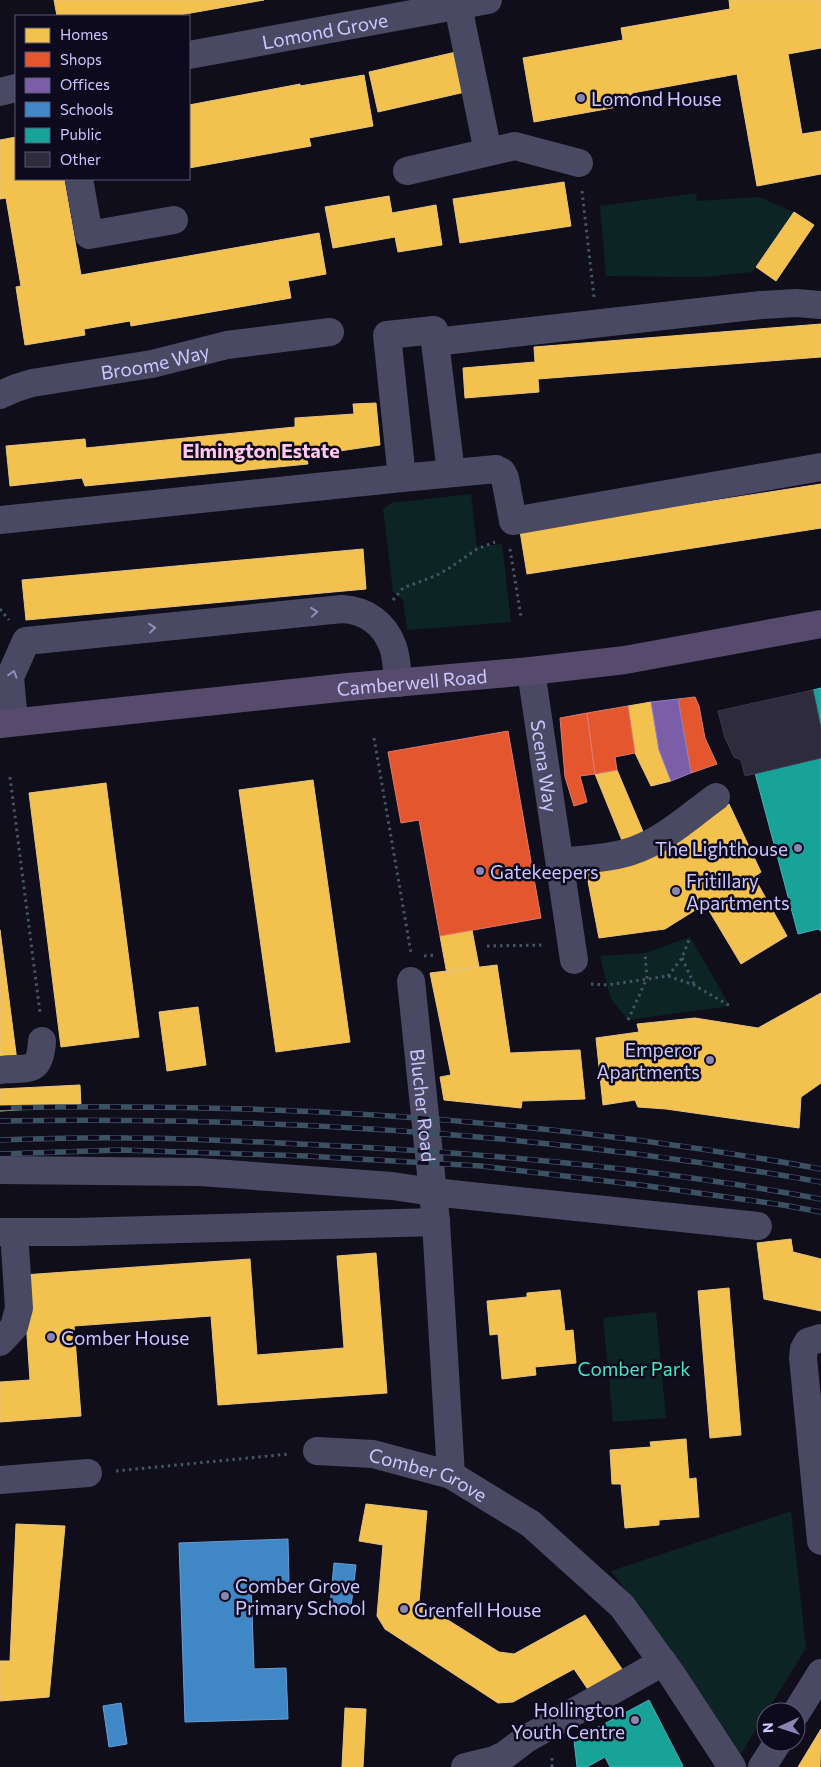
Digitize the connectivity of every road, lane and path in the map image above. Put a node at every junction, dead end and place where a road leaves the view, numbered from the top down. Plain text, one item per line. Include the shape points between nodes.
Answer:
1 (488, 0) edge
2 (458, 6) junction
3 (397, 8) edge
4 (190, 55) edge
5 (15, 88) edge
6 (0, 92) edge
7 (488, 152) junction
8 (578, 163) joint
9 (407, 171) dead end
10 (79, 180) edge
11 (174, 220) dead end
12 (821, 305) edge
13 (596, 323) junction
14 (330, 332) dead end
15 (436, 342) junction
16 (1, 385) edge
17 (821, 467) edge
18 (451, 473) junction
19 (402, 478) junction
20 (0, 520) edge
21 (511, 529) junction
22 (390, 604) dead end
23 (521, 617) dead end
24 (821, 624) edge
25 (531, 671) junction
26 (398, 683) junction
27 (7, 723) edge
28 (374, 738) dead end
29 (10, 777) dead end
30 (716, 797) dead end
31 (560, 862) junction
32 (690, 937) dead end
33 (487, 946) dead end
34 (573, 952) joint
35 (645, 953) dead end
36 (682, 958) junction
37 (668, 976) junction
38 (647, 978) junction
39 (410, 981) joint
40 (607, 985) dead end
41 (694, 985) junction
42 (730, 1006) dead end
43 (628, 1020) dead end
44 (42, 1041) joint
45 (0, 1070) edge
46 (0, 1170) edge
47 (433, 1192) junction
48 (436, 1222) junction
49 (758, 1226) dead end
50 (7, 1232) edge
51 (821, 1338) edge
52 (0, 1342) edge
53 (317, 1451) joint
54 (88, 1474) joint
55 (451, 1474) junction
56 (0, 1480) edge
57 (821, 1541) edge
58 (663, 1662) junction
59 (821, 1673) edge
60 (803, 1702) edge
61 (772, 1752) edge
62 (465, 1767) edge
63 (732, 1767) edge
64 (762, 1767) edge

1 - 2 street, Lomond Grove
2 - 3 street, Lomond Grove
2 - 7 street
3 - 4 street, Lomond Grove
5 - 6 street
7 - 8 street via 515,146
7 - 9 street
8 - 13 path
10 - 11 street via 89,235
12 - 13 street via 761,305
13 - 15 street
14 - 16 street, Broome Way via 227,345 152,364
15 - 18 street
15 - 19 street via 434,330 387,335
17 - 21 street
18 - 19 street
18 - 21 street via 490,469 502,472 507,485
19 - 20 street
21 - 22 path via 448,569 403,588
21 - 23 path
24 - 25 main road, Camberwell Road via 625,660
25 - 26 main road, Camberwell Road
25 - 31 street, Scena Way
26 - 27 main road, Camberwell Road
27 -> 26 street via 10,677 26,642 302,613 350,609 375,620 394,647
28 - 39 path via 411,957
29 - 44 path
30 - 31 street via 661,838 632,851
31 - 34 street, Scena Way
32 - 36 path
33 - 34 path
35 - 38 path
36 - 37 path
36 - 41 path
37 - 38 path
37 - 41 path
38 - 40 path
38 - 43 path
39 - 47 street, Blucher Road
41 - 42 path
44 - 45 street via 38,1064
46 - 47 street via 200,1172
47 - 48 street, Blucher Road
47 - 49 street
48 - 50 street
48 - 55 street, Blucher Road
50 - 52 street via 19,1308 14,1328
51 - 57 street via 808,1342 803,1358
53 - 54 path
53 - 55 street, Comber Grove via 374,1454
54 - 56 street
55 - 58 street, Comber Grove via 531,1524 622,1606
58 - 62 street via 526,1739 505,1755
58 - 63 street, Comber Grove
59 - 60 street
61 - 64 street

